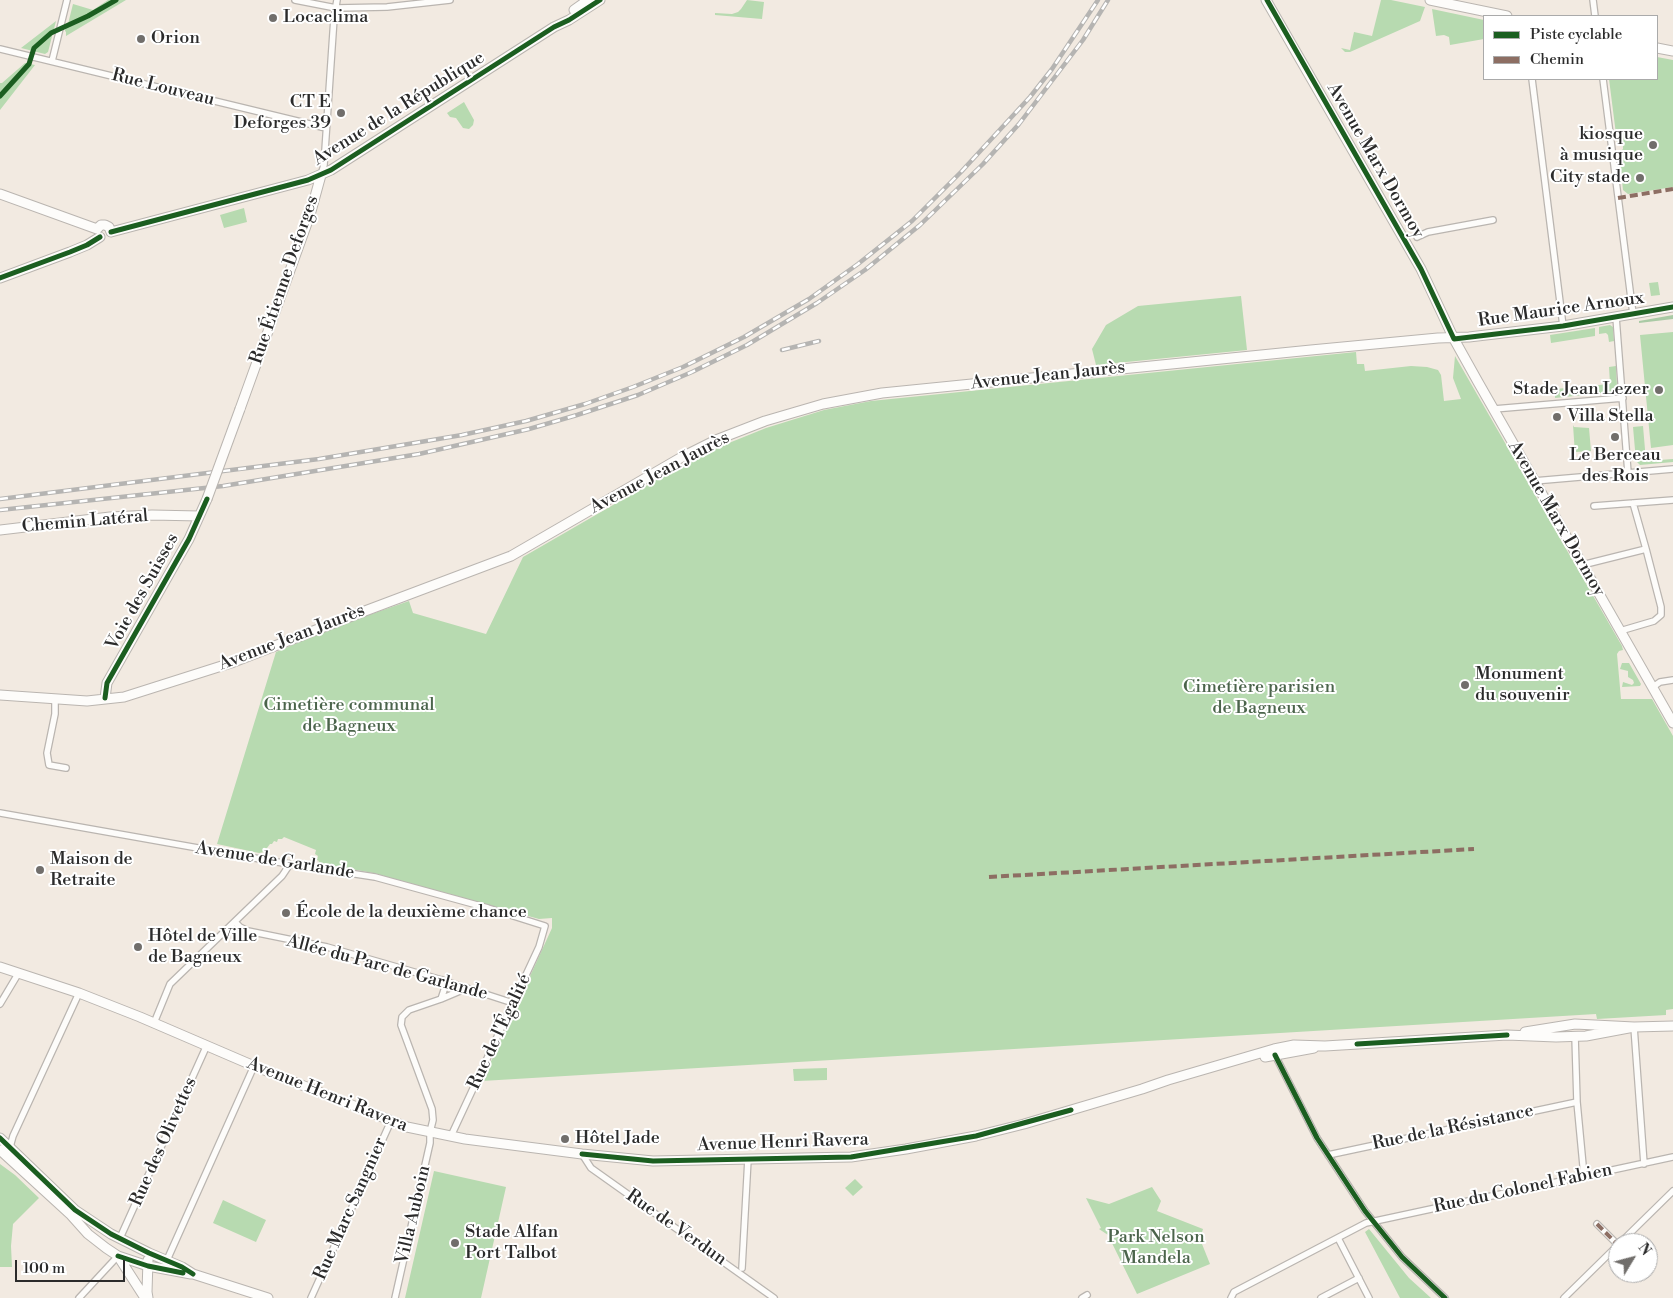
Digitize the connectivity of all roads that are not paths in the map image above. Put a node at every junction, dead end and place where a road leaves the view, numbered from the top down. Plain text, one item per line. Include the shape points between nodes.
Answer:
1 (68, 0) edge
2 (296, 0) edge
3 (338, 0) edge
4 (450, 0) edge
5 (588, 0) edge
6 (600, 0) edge
7 (1267, 0) edge
8 (1430, 0) edge
9 (1593, 0) edge
10 (336, 8) junction
11 (1502, 15) edge
12 (1595, 15) edge
13 (554, 27) junction
14 (1658, 48) edge
15 (0, 49) edge
16 (1673, 51) edge
17 (52, 61) junction
18 (1532, 80) edge
19 (1603, 80) edge
20 (326, 128) junction
21 (321, 175) junction
22 (0, 194) edge
23 (1493, 220) dead end
24 (98, 233) junction
25 (1417, 237) dead end
26 (0, 278) edge
27 (1673, 307) edge
28 (1633, 314) junction
29 (1616, 317) junction
30 (1563, 326) junction
31 (1454, 339) junction
32 (1623, 398) junction
33 (1494, 409) junction
34 (1673, 469) edge
35 (1628, 473) junction
36 (1534, 481) junction
37 (207, 500) joint
38 (1673, 500) edge
39 (1633, 503) junction
40 (1594, 506) dead end
41 (199, 516) junction
42 (0, 530) edge
43 (1646, 549) junction
44 (1582, 565) junction
45 (1620, 631) junction
46 (1673, 680) edge
47 (1653, 687) junction
48 (0, 695) edge
49 (105, 698) junction
50 (55, 699) junction
51 (1673, 723) edge
52 (66, 768) dead end
53 (0, 813) edge
54 (290, 864) junction
55 (235, 922) junction
56 (546, 926) joint
57 (0, 967) edge
58 (18, 974) junction
59 (442, 980) junction
60 (467, 988) junction
61 (79, 993) junction
62 (441, 999) junction
63 (513, 1003) junction
64 (0, 1004) edge
65 (154, 1023) junction
66 (1673, 1026) edge
67 (1634, 1027) junction
68 (1508, 1035) junction
69 (1574, 1036) junction
70 (207, 1046) junction
71 (1325, 1046) junction
72 (1275, 1055) junction
73 (254, 1066) junction
74 (1142, 1089) junction
75 (1578, 1102) junction
76 (391, 1121) junction
77 (430, 1132) junction
78 (451, 1136) junction
79 (0, 1138) edge
80 (10, 1147) junction
81 (0, 1150) edge
82 (582, 1154) junction
83 (1328, 1155) junction
84 (1673, 1157) edge
85 (748, 1159) junction
86 (1644, 1164) junction
87 (1584, 1176) junction
88 (1673, 1191) edge
89 (1372, 1221) junction
90 (1597, 1224) dead end
91 (1629, 1233) edge
92 (1608, 1234) edge
93 (120, 1238) junction
94 (1338, 1238) junction
95 (129, 1243) junction
96 (149, 1252) junction
97 (1608, 1254) edge
98 (118, 1256) junction
99 (167, 1260) junction
100 (148, 1266) junction
101 (742, 1268) dead end
102 (193, 1274) junction
103 (1359, 1278) junction
104 (78, 1298) edge
105 (147, 1298) edge
106 (268, 1298) edge
107 (311, 1298) edge
108 (395, 1298) edge
109 (774, 1298) edge
110 (1231, 1298) edge
111 (1320, 1298) edge
112 (1369, 1298) edge
113 (1445, 1298) edge
114 (1564, 1298) edge

1 - 17 street
2 - 10 street
3 - 10 street, Rue Étienne Deforges
4 - 10 street via 387,7
5 - 13 street, Avenue de la République
6 - 13 street, Avenue de la République
7 - 31 street, Avenue Marx Dormoy via 1421,269
8 - 11 street
9 - 12 street
10 - 20 street, Rue Étienne Deforges
13 - 21 street, Avenue de la République
14 - 16 street
15 - 17 street, Rue Louveau
17 - 20 street, Rue Louveau
18 - 30 street
19 - 28 street
20 - 21 street, Rue Étienne Deforges
21 - 24 street, Avenue de la République via 111,232 107,238
21 - 37 street, Rue Étienne Deforges, bridge via 310,215
22 - 24 street
23 - 25 street
24 - 26 street via 87,245
27 - 28 street, Rue Maurice Arnoux
28 - 29 street, Rue Maurice Arnoux
29 - 30 street, Rue Maurice Arnoux
29 - 32 street
30 - 31 street, Rue Maurice Arnoux
31 - 33 street, Avenue Marx Dormoy
31 - 49 street, Avenue Jean Jaurès via 1318,349 882,393 823,404 716,440 511,556 230,663 124,697
32 - 33 street
32 - 35 street
33 - 36 street, Avenue Marx Dormoy
34 - 35 street
35 - 36 street
36 - 44 street, Avenue Marx Dormoy
37 - 41 street, Voie des Suisses
38 - 39 street
39 - 40 street
39 - 43 street
41 - 42 street, Chemin Latéral via 110,517
41 - 49 street, Voie des Suisses via 107,683
43 - 44 street
43 - 45 street via 1661,615 1654,621
44 - 45 street, Avenue Marx Dormoy
45 - 47 street, Avenue Marx Dormoy
46 - 47 street
47 - 51 street, Avenue Marx Dormoy
48 - 50 street, Avenue Jean Jaurès
49 - 50 street, Avenue Jean Jaurès via 87,701
50 - 52 street via 48,759 49,765
53 - 54 street, Avenue de Garlande
54 - 55 street
54 - 56 street, Avenue de Garlande via 375,877
55 - 59 street, Allée du Parc de Garlande via 248,931 326,947
55 - 65 street via 170,984
56 - 63 street, Rue de l'Égalité
57 - 58 street, Avenue Henri Ravera
58 - 61 street, Avenue Henri Ravera
58 - 64 street
59 - 60 street, Allée du Parc de Garlande
59 - 62 street via 445,987
60 - 62 street, Villa Auboin
60 - 63 street, Allée du Parc de Garlande
61 - 65 street, Avenue Henri Ravera
61 - 80 street
62 - 77 street, Villa Auboin via 408,1010 401,1025 432,1109
63 - 78 street, Rue de l'Égalité
65 - 70 street, Avenue Henri Ravera
66 - 67 street, Avenue Henri Ravera
67 - 68 street, Avenue Henri Ravera via 1574,1024
67 - 69 street, Avenue Henri Ravera
67 - 86 street
68 - 69 street, Avenue Henri Ravera
68 - 71 street, Avenue Henri Ravera
69 - 75 street
70 - 73 street, Avenue Henri Ravera
70 - 93 street, Rue des Olivettes
71 - 72 street, Avenue Henri Ravera
71 - 74 street, Avenue Henri Ravera via 1283,1046
72 - 74 street, Avenue Henri Ravera
72 - 83 street
73 - 76 street, Avenue Henri Ravera
73 - 99 street
74 - 85 street, Avenue Henri Ravera via 976,1136 906,1149 851,1157
75 - 83 street, Rue de la Résistance
75 - 87 street
76 - 77 street, Avenue Henri Ravera
76 - 107 street, Rue Marc Sangnier
77 - 78 street, Avenue Henri Ravera
77 - 108 street, Villa Auboin
78 - 82 street, Avenue Henri Ravera
79 - 80 street
80 - 93 street via 75,1210
81 - 98 street via 88,1234
82 - 85 street, Avenue Henri Ravera via 653,1161
82 - 109 street, Rue de Verdun via 591,1168
83 - 89 street
84 - 86 street, Rue du Colonel Fabien
85 - 101 street
86 - 87 street, Rue du Colonel Fabien
87 - 89 street, Rue du Colonel Fabien
88 - 91 street
89 - 94 street, Rue du Colonel Fabien
89 - 113 street via 1402,1257
90 - 92 street
93 - 95 street
94 - 103 street
94 - 110 street, Rue du Colonel Fabien via 1234,1292
95 - 96 street
95 - 98 street
96 - 99 street
96 - 100 street
97 - 114 street
98 - 100 street
98 - 104 street
98 - 105 street
99 - 102 street
100 - 102 street
100 - 105 street
102 - 106 street
103 - 111 street
103 - 112 street

